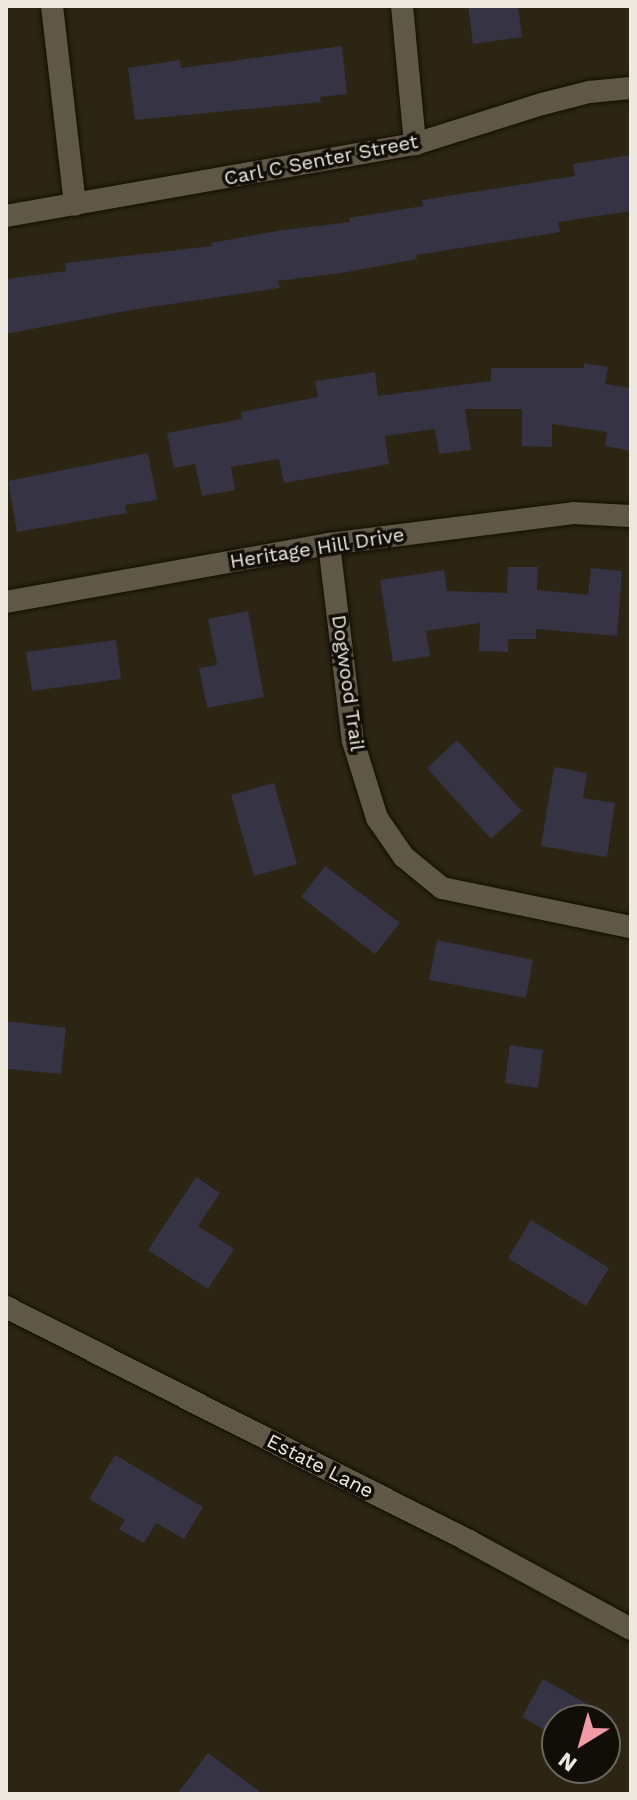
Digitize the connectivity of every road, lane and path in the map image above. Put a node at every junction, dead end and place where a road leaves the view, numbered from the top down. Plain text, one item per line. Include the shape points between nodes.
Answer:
1 (52, 6) edge
2 (402, 6) edge
3 (631, 88) edge
4 (415, 144) junction
5 (75, 205) junction
6 (6, 216) edge
7 (631, 516) edge
8 (329, 544) junction
9 (6, 602) edge
10 (631, 927) edge
11 (6, 1307) edge
12 (631, 1629) edge

1 - 5 street
2 - 4 street
3 - 4 street, Carl C Senter Street via 542,104
4 - 5 street, Carl C Senter Street
5 - 6 street, Carl C Senter Street
7 - 8 street, Heritage Hill Drive via 573,513
8 - 9 street, Heritage Hill Drive
8 - 10 street, Dogwood Trail via 353,741 377,818 404,857 442,888
11 - 12 street, Estate Lane via 469,1541

